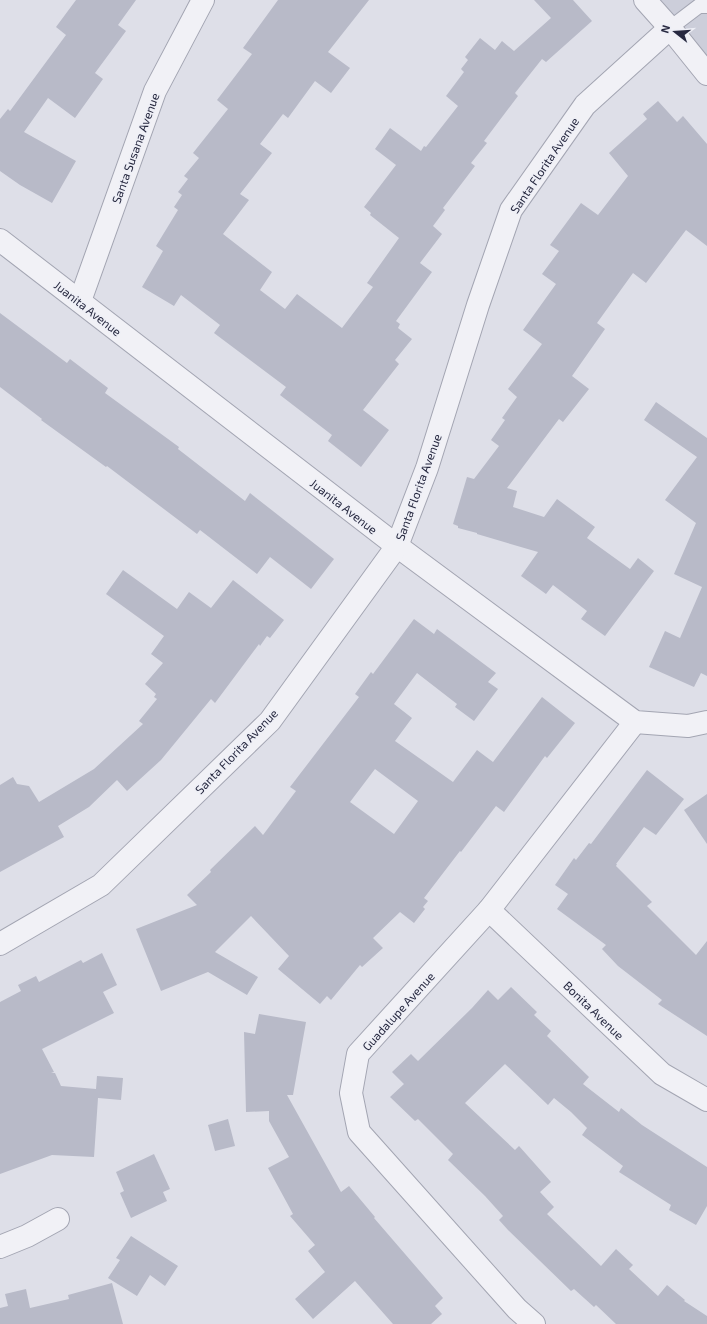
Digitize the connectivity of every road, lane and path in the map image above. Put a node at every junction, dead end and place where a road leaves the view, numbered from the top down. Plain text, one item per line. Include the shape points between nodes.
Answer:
1 (203, 0) edge
2 (645, 0) edge
3 (707, 6) edge
4 (670, 28) junction
5 (707, 74) edge
6 (0, 240) edge
7 (80, 301) junction
8 (397, 546) junction
9 (635, 722) junction
10 (707, 722) edge
11 (489, 910) junction
12 (0, 944) edge
13 (707, 1100) edge
14 (58, 1218) dead end
15 (0, 1247) edge
16 (534, 1324) edge

1 - 7 street, Santa Susana Avenue via 155,91
2 - 4 street
3 - 4 lane via 699,6
4 - 5 street
4 - 8 street, Santa Florita Avenue via 585,105 511,210 427,468
6 - 7 street, Juanita Avenue
7 - 8 street, Juanita Avenue
8 - 9 street, Juanita Avenue
8 - 12 street, Santa Florita Avenue via 270,721 102,885
9 - 10 street via 688,726
9 - 11 street, Guadalupe Avenue
11 - 13 street, Bonita Avenue via 662,1074
11 - 16 street, Guadalupe Avenue via 358,1054 351,1093 359,1132 517,1309
14 - 15 street

